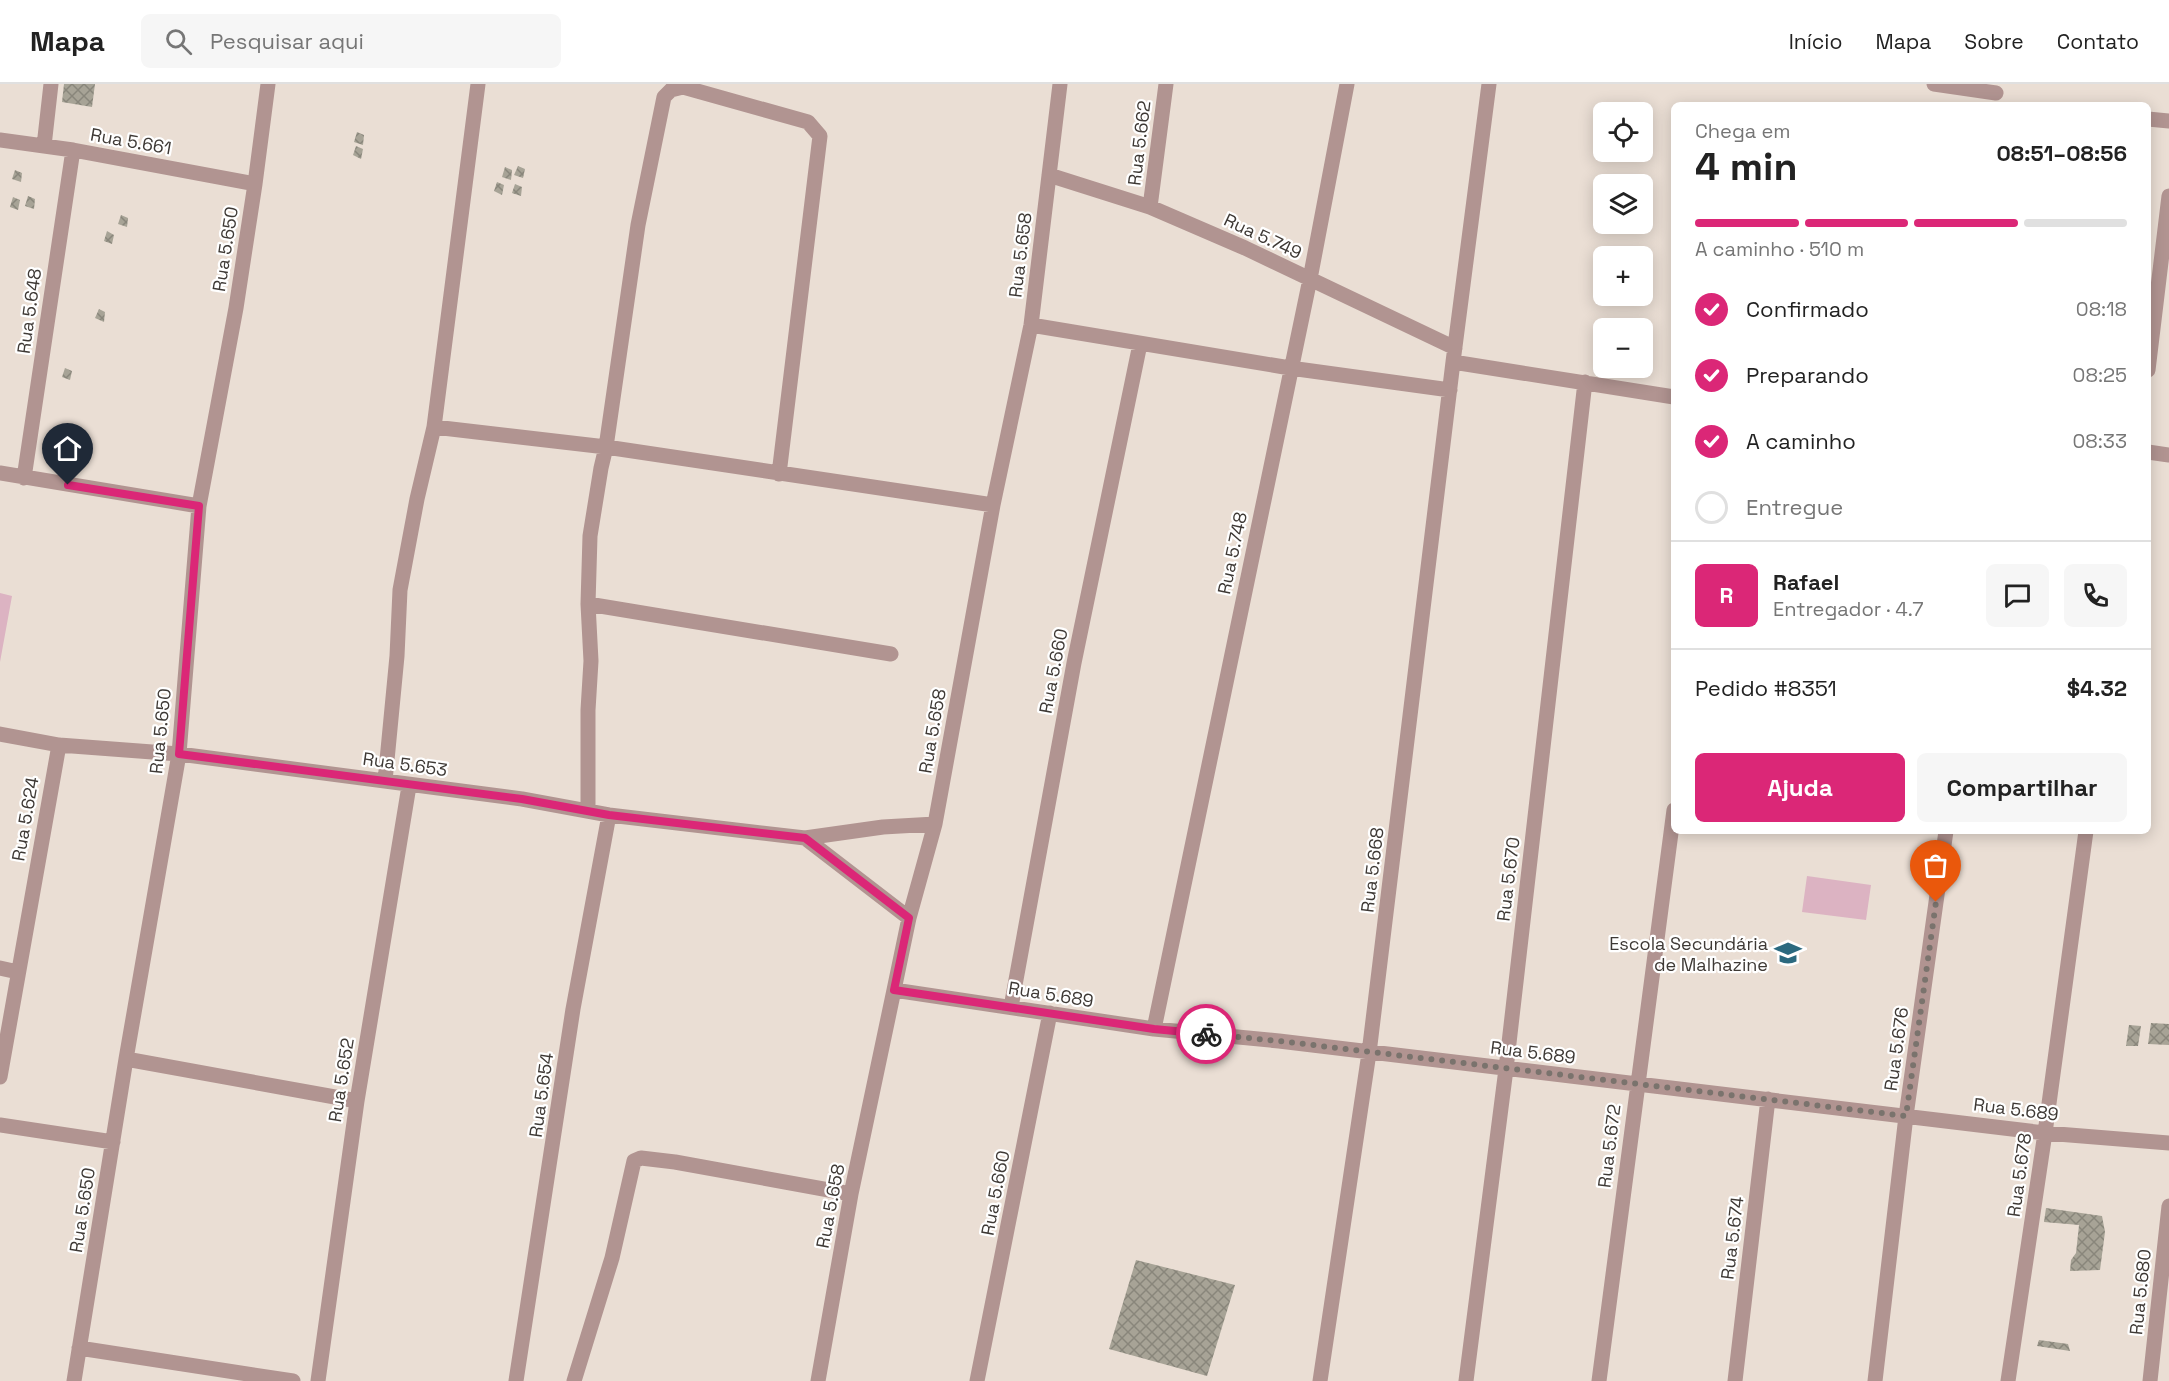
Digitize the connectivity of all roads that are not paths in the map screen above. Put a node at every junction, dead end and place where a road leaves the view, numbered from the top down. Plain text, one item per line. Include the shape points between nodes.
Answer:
1 (51, 84) edge
2 (268, 84) edge
3 (478, 84) edge
4 (1060, 84) edge
5 (1166, 84) edge
6 (1347, 84) edge
7 (1489, 84) edge
8 (1934, 84) edge
9 (1995, 94) edge
10 (2151, 119) edge
11 (2169, 121) edge
12 (0, 140) edge
13 (44, 146) junction
14 (73, 150) junction
15 (1049, 175) junction
16 (255, 184) junction
17 (2169, 196) edge
18 (1150, 207) junction
19 (2155, 257) edge
20 (2164, 274) edge
21 (1310, 279) junction
22 (1031, 325) junction
23 (1140, 344) junction
24 (2151, 352) edge
25 (1454, 355) junction
26 (1290, 368) junction
27 (1585, 382) junction
28 (1450, 390) junction
29 (1671, 396) edge
30 (434, 427) junction
31 (606, 447) junction
32 (2151, 452) edge
33 (2169, 455) edge
34 (0, 473) edge
35 (779, 474) junction
36 (24, 478) junction
37 (993, 505) junction
38 (199, 506) junction
39 (588, 604) junction
40 (891, 654) dead end
41 (0, 734) edge
42 (58, 744) junction
43 (179, 754) junction
44 (385, 781) junction
45 (409, 786) junction
46 (588, 811) junction
47 (609, 815) junction
48 (935, 824) junction
49 (1671, 832) edge
50 (1946, 834) edge
51 (2086, 834) edge
52 (805, 838) junction
53 (909, 918) junction
54 (0, 968) edge
55 (18, 972) junction
56 (894, 990) junction
57 (1011, 1007) junction
58 (1050, 1013) junction
59 (1154, 1029) junction
60 (1369, 1053) junction
61 (126, 1059) junction
62 (1506, 1069) junction
63 (0, 1077) edge
64 (1637, 1084) junction
65 (1768, 1099) junction
66 (357, 1101) junction
67 (1906, 1116) junction
68 (0, 1125) edge
69 (2045, 1133) junction
70 (113, 1142) junction
71 (2169, 1143) edge
72 (851, 1194) junction
73 (2169, 1206) edge
74 (80, 1348) junction
75 (74, 1381) edge
76 (293, 1381) edge
77 (318, 1381) edge
78 (516, 1381) edge
79 (574, 1381) edge
80 (818, 1381) edge
81 (977, 1381) edge
82 (1320, 1381) edge
83 (1466, 1381) edge
84 (1599, 1381) edge
85 (1735, 1381) edge
86 (1875, 1381) edge
87 (2008, 1381) edge
88 (2150, 1381) edge

1 - 13 street
2 - 16 street, Rua 5.650
3 - 30 street
4 - 15 street, Rua 5.658
5 - 18 street, Rua 5.662
6 - 21 street, Rua 5.748
7 - 25 street
8 - 9 street
10 - 11 street
12 - 13 street, Rua 5.661
13 - 14 street, Rua 5.661
14 - 16 street, Rua 5.661
14 - 36 street, Rua 5.648
15 - 18 street, Rua 5.749
15 - 22 street, Rua 5.658
16 - 38 street, Rua 5.650
17 - 19 street
18 - 21 street, Rua 5.749
19 - 20 street
20 - 24 street
21 - 25 street, Rua 5.749
21 - 26 street, Rua 5.748
22 - 23 street
22 - 37 street, Rua 5.658
23 - 26 street
23 - 57 street, Rua 5.660 via 1074,663
25 - 27 street, Rua 5.749
25 - 28 street, Rua 5.668
26 - 28 street
26 - 59 street, Rua 5.748
27 - 29 street, Rua 5.749
27 - 62 street, Rua 5.670
28 - 60 street, Rua 5.668
30 - 31 street
30 - 44 street via 400,591
31 - 35 street
31 - 35 street via 638,225 664,97 682,87 808,122 820,136
31 - 39 street via 590,536
32 - 33 street
34 - 36 street
35 - 37 street
36 - 38 street
37 - 48 street, Rua 5.658
38 - 43 street, Rua 5.650
39 - 40 street
39 - 46 street
41 - 42 street, Rua 5.653
42 - 43 street, Rua 5.653
42 - 55 street, Rua 5.624
43 - 44 street, Rua 5.653
43 - 61 street, Rua 5.650
44 - 45 street, Rua 5.653
45 - 46 street, Rua 5.653
45 - 66 street, Rua 5.652
46 - 47 street, Rua 5.653
47 - 52 street, Rua 5.653
47 - 78 street, Rua 5.654 via 573,1009
48 - 52 street, Rua 5.653
48 - 53 street, Rua 5.658
49 - 64 street, Rua 5.672
50 - 67 street, Rua 5.676
51 - 69 street, Rua 5.678
52 - 53 street
53 - 56 street, Rua 5.658
54 - 55 street
55 - 63 street, Rua 5.624
56 - 57 street, Rua 5.689
56 - 72 street, Rua 5.658
57 - 58 street, Rua 5.689
58 - 59 street, Rua 5.689
58 - 81 street, Rua 5.660
59 - 60 street, Rua 5.689
60 - 62 street, Rua 5.689
60 - 82 street, Rua 5.668
61 - 66 street
61 - 70 street, Rua 5.650
62 - 64 street, Rua 5.689
62 - 83 street, Rua 5.670
64 - 65 street, Rua 5.689
64 - 84 street, Rua 5.672
65 - 67 street, Rua 5.689
65 - 85 street, Rua 5.674
66 - 77 street, Rua 5.652
67 - 69 street, Rua 5.689
67 - 86 street, Rua 5.676
68 - 70 street
69 - 71 street, Rua 5.689
69 - 87 street, Rua 5.678
70 - 74 street, Rua 5.650
72 - 79 street via 675,1162 641,1158 634,1161 612,1258
72 - 80 street, Rua 5.658
73 - 88 street, Rua 5.680
74 - 75 street, Rua 5.650
74 - 76 street

